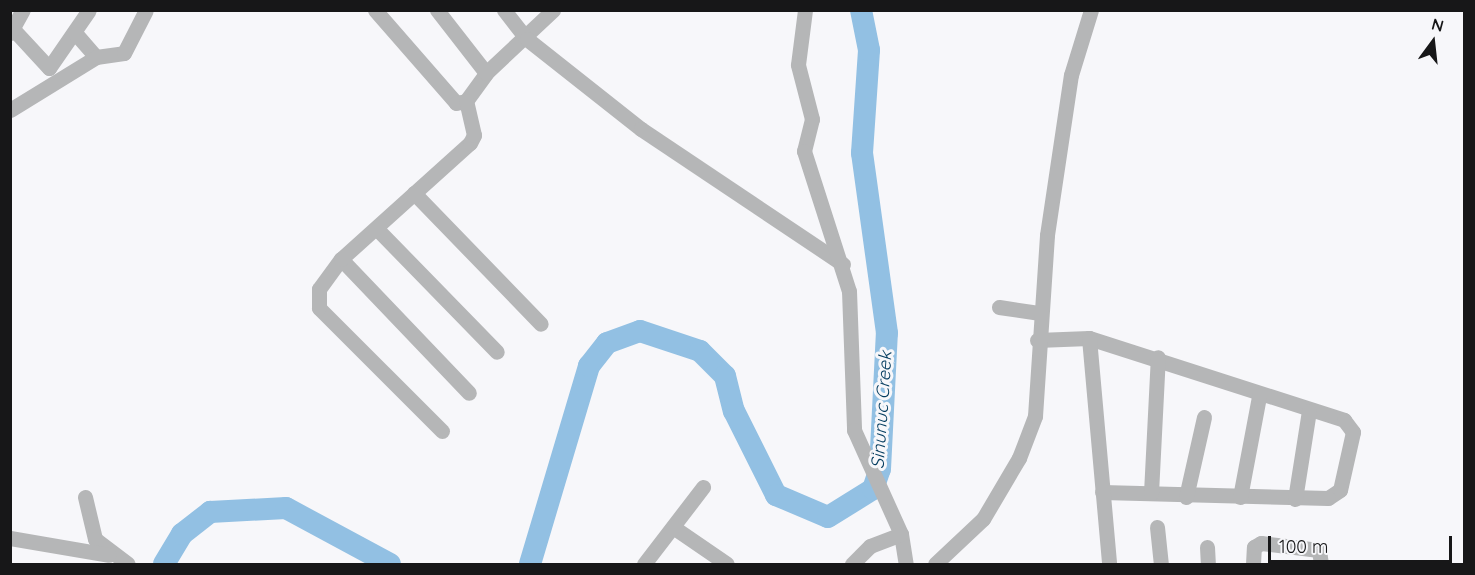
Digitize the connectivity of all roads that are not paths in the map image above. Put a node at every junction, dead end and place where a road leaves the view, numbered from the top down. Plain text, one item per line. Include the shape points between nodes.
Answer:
1 (23, 10) edge
2 (89, 10) edge
3 (146, 10) edge
4 (375, 10) edge
5 (436, 10) edge
6 (504, 10) edge
7 (553, 10) edge
8 (805, 10) edge
9 (1091, 10) edge
10 (12, 31) edge
11 (76, 34) junction
12 (527, 39) junction
13 (96, 57) junction
14 (49, 68) junction
15 (486, 73) junction
16 (50, 87) junction
17 (466, 101) junction
18 (10, 110) edge
19 (414, 193) junction
20 (378, 230) junction
21 (341, 259) junction
22 (843, 264) junction
23 (999, 307) dead end
24 (1039, 313) junction
25 (542, 324) dead end
26 (1089, 338) junction
27 (1037, 340) junction
28 (497, 352) dead end
29 (1158, 357) junction
30 (469, 393) dead end
31 (1259, 396) junction
32 (1309, 411) junction
33 (1204, 417) dead end
34 (442, 431) dead end
35 (703, 487) dead end
36 (1102, 492) junction
37 (1151, 493) junction
38 (85, 497) dead end
39 (1186, 497) junction
40 (1240, 497) junction
41 (1295, 499) junction
42 (673, 526) junction
43 (1157, 527) dead end
44 (901, 534) junction
45 (10, 538) edge
46 (1207, 547) dead end
47 (109, 555) junction
48 (128, 564) edge
49 (644, 564) edge
50 (727, 564) edge
51 (852, 564) edge
52 (906, 564) edge
53 (935, 564) edge
54 (1110, 564) edge
55 (1161, 564) edge
56 (1208, 564) edge
57 (1253, 564) edge
58 (1321, 564) edge

1 - 10 street
2 - 11 street
3 - 13 street via 124,52
4 - 17 street via 446,97
5 - 15 street
6 - 12 street
7 - 12 street
8 - 22 street via 798,65 812,119 804,151
9 - 24 street via 1071,75
10 - 14 street
11 - 13 street
11 - 14 street
12 - 15 street
12 - 22 street via 735,196
13 - 16 street
14 - 16 street
15 - 17 street
16 - 18 street
17 - 19 street via 474,135 470,143
19 - 20 street
19 - 25 street
20 - 21 street
20 - 28 street
21 - 30 street
21 - 34 street via 319,289 319,308
22 - 44 street via 852,314 854,430
23 - 24 street
24 - 27 street
26 - 27 street
26 - 29 street
26 - 36 street
27 - 53 street via 1038,399 1019,458 983,519
29 - 31 street
29 - 37 street
31 - 32 street
31 - 40 street
32 - 41 street
32 - 41 street via 1344,420 1353,432 1336,495
33 - 39 street
35 - 42 street
36 - 37 street
36 - 54 street
37 - 39 street
38 - 47 street via 95,539
39 - 40 street
40 - 41 street
42 - 49 street
42 - 50 street
43 - 55 street
44 - 51 street via 870,546
44 - 52 street
45 - 47 street
46 - 56 street
47 - 48 street
57 - 58 street via 1254,547 1261,543 1319,550

